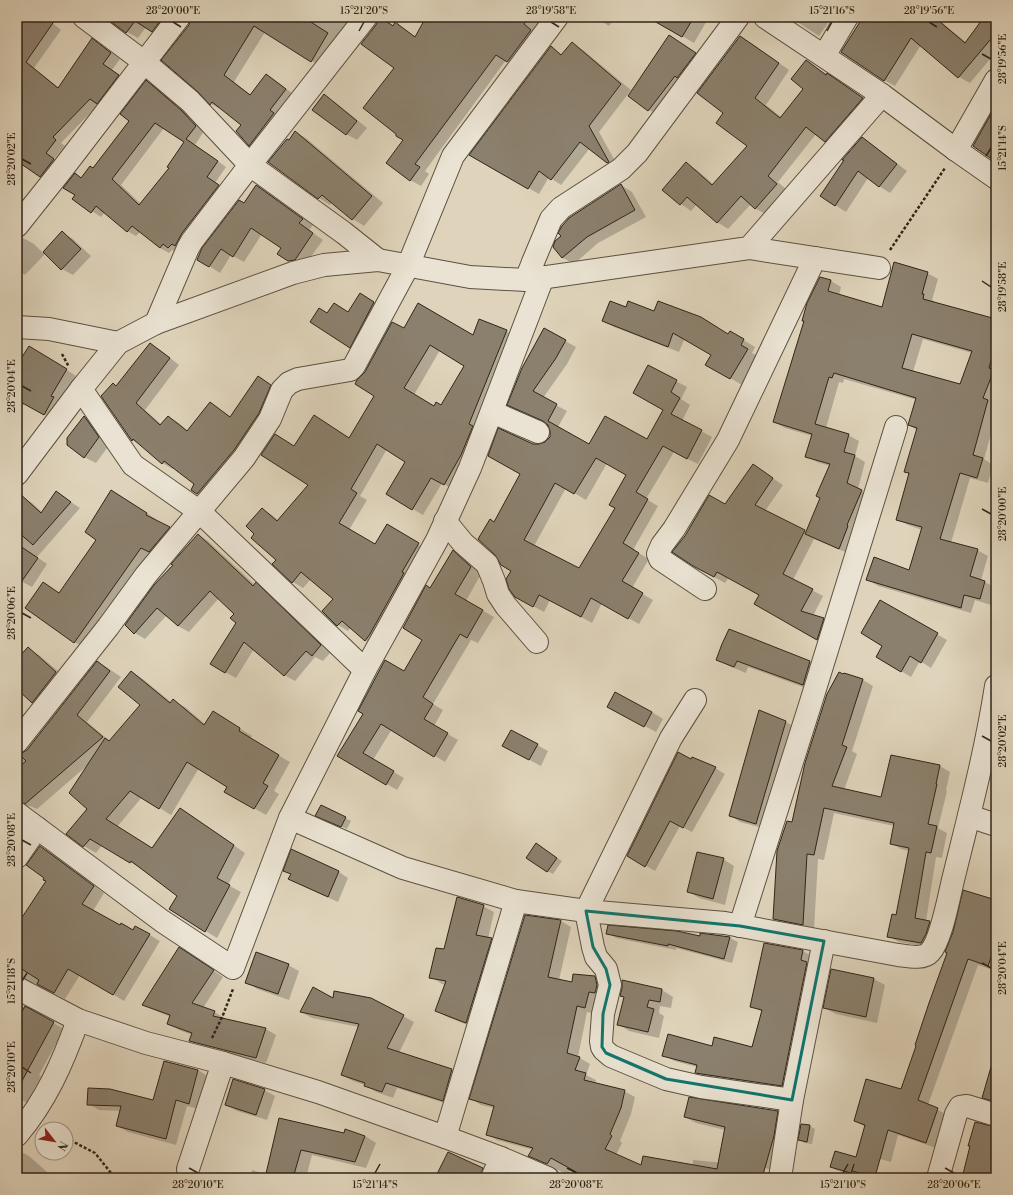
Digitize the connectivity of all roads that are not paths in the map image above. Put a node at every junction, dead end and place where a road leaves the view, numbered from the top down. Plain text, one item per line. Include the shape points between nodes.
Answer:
1 (84, 17) edge
2 (179, 17) edge
3 (366, 17) edge
4 (557, 17) edge
5 (738, 17) edge
6 (765, 17) edge
7 (847, 17) edge
8 (824, 56) junction
9 (144, 62) junction
10 (996, 80) edge
11 (882, 95) junction
12 (956, 150) junction
13 (250, 165) junction
14 (996, 178) edge
15 (17, 226) edge
16 (749, 248) junction
17 (815, 258) junction
18 (378, 260) junction
19 (408, 266) junction
20 (878, 268) road end
21 (535, 279) junction
22 (156, 323) junction
23 (17, 327) edge
24 (118, 342) junction
25 (81, 389) junction
26 (492, 412) junction
27 (896, 427) dead end
28 (538, 432) dead end
29 (17, 474) edge
30 (200, 512) junction
31 (445, 522) junction
32 (705, 589) dead end
33 (537, 642) dead end
34 (365, 670) junction
35 (996, 686) edge
36 (695, 700) dead end
37 (17, 742) edge
38 (17, 813) edge
39 (968, 816) junction
40 (290, 818) junction
41 (996, 825) edge
42 (37, 828) junction
43 (17, 857) edge
44 (516, 901) junction
45 (586, 911) junction
46 (740, 926) junction
47 (824, 941) junction
48 (17, 988) edge
49 (78, 1020) junction
50 (214, 1061) junction
51 (792, 1100) junction
52 (996, 1114) edge
53 (17, 1135) edge
54 (445, 1137) junction
55 (501, 1158) junction
56 (188, 1169) dead end
57 (492, 1178) edge
58 (548, 1178) edge
59 (780, 1178) edge
60 (938, 1178) edge

1 - 9 street
2 - 9 street
3 - 13 street
4 - 19 street via 453,156
5 - 21 street via 630,162 555,214 536,255
6 - 8 street
7 - 8 street
8 - 11 street
9 - 13 street via 190,101
9 - 15 street
10 - 12 street
11 - 12 street
11 - 16 street
12 - 14 street
13 - 18 street
13 - 22 street via 190,245
16 - 17 street
16 - 21 street
17 - 20 street
17 - 32 street via 728,440 658,554 660,559
18 - 19 street
18 - 22 street via 324,265 293,273
19 - 21 street via 470,277
19 - 30 street via 354,366 350,370 298,379 289,383 282,390 270,419 244,458
21 - 26 street
22 - 24 street
23 - 24 street via 49,329
24 - 25 street
25 - 29 street
25 - 30 street via 133,465
26 - 28 street
26 - 31 street
27 - 46 street
30 - 34 street
30 - 37 street via 146,575
31 - 33 street via 463,543 487,564 498,594
31 - 34 street
34 - 40 street
35 - 39 street
36 - 45 street via 672,738
38 - 42 street
39 - 41 street
39 - 47 street via 943,921 937,940 929,953 912,957
40 - 42 street via 233,968 162,921
40 - 44 street via 403,868
42 - 43 street
44 - 45 street
44 - 54 street
45 - 46 street
45 - 51 street via 596,956 606,969 610,985 603,1014 602,1047 606,1053 666,1079
46 - 47 street
47 - 51 street
48 - 49 street
49 - 50 street via 146,1044
49 - 53 street via 54,1080
50 - 54 street via 318,1092
50 - 56 street
51 - 59 street
52 - 60 street via 966,1106 960,1107
54 - 55 street
55 - 57 street
55 - 58 street

